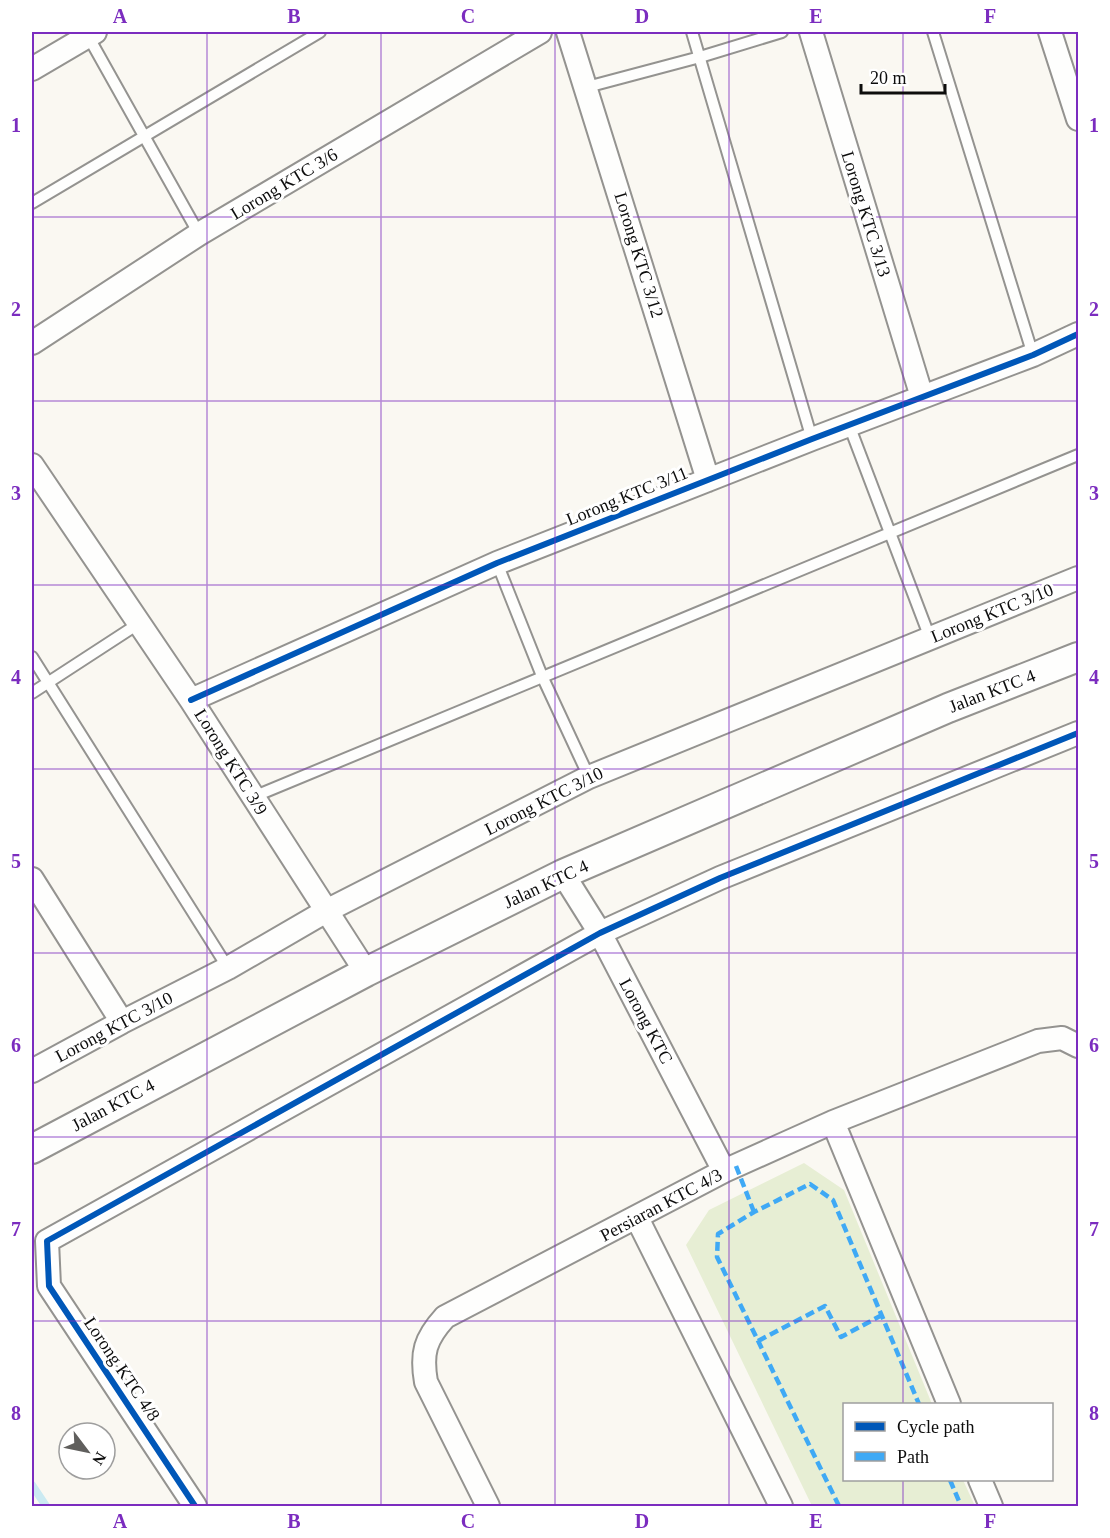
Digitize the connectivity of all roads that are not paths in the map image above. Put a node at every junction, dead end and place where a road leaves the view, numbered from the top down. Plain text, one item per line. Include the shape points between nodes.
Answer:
1 (320, 32) edge
2 (540, 32) edge
3 (568, 32) edge
4 (692, 32) edge
5 (782, 32) edge
6 (811, 32) edge
7 (933, 32) edge
8 (1050, 32) edge
9 (92, 34) edge
10 (700, 57) junction
11 (32, 69) edge
12 (587, 87) junction
13 (1078, 119) edge
14 (143, 137) junction
15 (32, 203) edge
16 (198, 234) junction
17 (1078, 334) edge
18 (32, 343) edge
19 (1033, 355) junction
20 (922, 397) junction
21 (849, 425) junction
22 (812, 439) junction
23 (1078, 455) edge
24 (32, 465) edge
25 (708, 480) junction
26 (889, 533) junction
27 (497, 563) junction
28 (1078, 578) edge
29 (138, 624) junction
30 (930, 638) junction
31 (32, 657) edge
32 (1078, 657) edge
33 (542, 676) junction
34 (49, 683) junction
35 (32, 693) edge
36 (191, 700) junction
37 (1078, 733) edge
38 (589, 777) junction
39 (253, 797) junction
40 (563, 874) junction
41 (32, 879) edge
42 (328, 910) junction
43 (600, 933) junction
44 (228, 968) junction
45 (366, 972) junction
46 (122, 1022) junction
47 (1078, 1046) edge
48 (32, 1071) edge
49 (833, 1122) junction
50 (32, 1149) edge
51 (724, 1171) junction
52 (637, 1218) junction
53 (949, 1403) edge
54 (981, 1481) edge
55 (195, 1506) edge
56 (488, 1506) edge
57 (782, 1506) edge
58 (991, 1506) edge

1 - 14 lane
2 - 16 street, Lorong KTC 3/6
3 - 12 street, Lorong KTC 3/12
4 - 10 lane
5 - 10 lane
6 - 20 street, Lorong KTC 3/13
7 - 19 lane
8 - 13 street
9 - 11 street
9 - 14 lane
10 - 12 lane
10 - 22 lane
12 - 25 street, Lorong KTC 3/12
14 - 15 lane
14 - 16 lane
16 - 18 street, Lorong KTC 3/6
17 - 19 street, Lorong KTC 3/11
19 - 20 street, Lorong KTC 3/11
20 - 21 street, Lorong KTC 3/11
21 - 22 street, Lorong KTC 3/11
21 - 26 lane
22 - 25 street, Lorong KTC 3/11
23 - 26 lane
24 - 29 street, Lorong KTC 3/9
25 - 27 street, Lorong KTC 3/11
26 - 30 lane
26 - 33 lane
27 - 33 lane
27 - 36 street, Lorong KTC 3/11
28 - 30 street, Lorong KTC 3/10
29 - 34 lane
29 - 36 street, Lorong KTC 3/9
30 - 38 street, Lorong KTC 3/10
31 - 34 lane
32 - 40 street, Jalan KTC 4 via 948,708
33 - 38 lane
33 - 39 lane
34 - 35 lane
34 - 44 lane
36 - 39 street, Lorong KTC 3/9
37 - 43 street via 720,878
38 - 42 street, Lorong KTC 3/10
39 - 42 street, Lorong KTC 3/9
40 - 43 street, Lorong KTC
40 - 45 street, Jalan KTC 4
41 - 46 street
42 - 44 street, Lorong KTC 3/10
42 - 45 street, Lorong KTC 3/9
43 - 51 street, Lorong KTC
43 - 55 street, Lorong KTC 4/8 via 47,1241 49,1286
44 - 46 street, Lorong KTC 3/10
45 - 50 street, Jalan KTC 4
46 - 48 street, Lorong KTC 3/10
47 - 49 street, Persiaran KTC 4/3 via 1062,1038 1038,1041
49 - 51 street, Persiaran KTC 4/3
49 - 53 street
51 - 52 street, Persiaran KTC 4/3
52 - 56 street, Persiaran KTC 4/3 via 445,1317 430,1334 422,1361 426,1382
52 - 57 street
54 - 58 street

